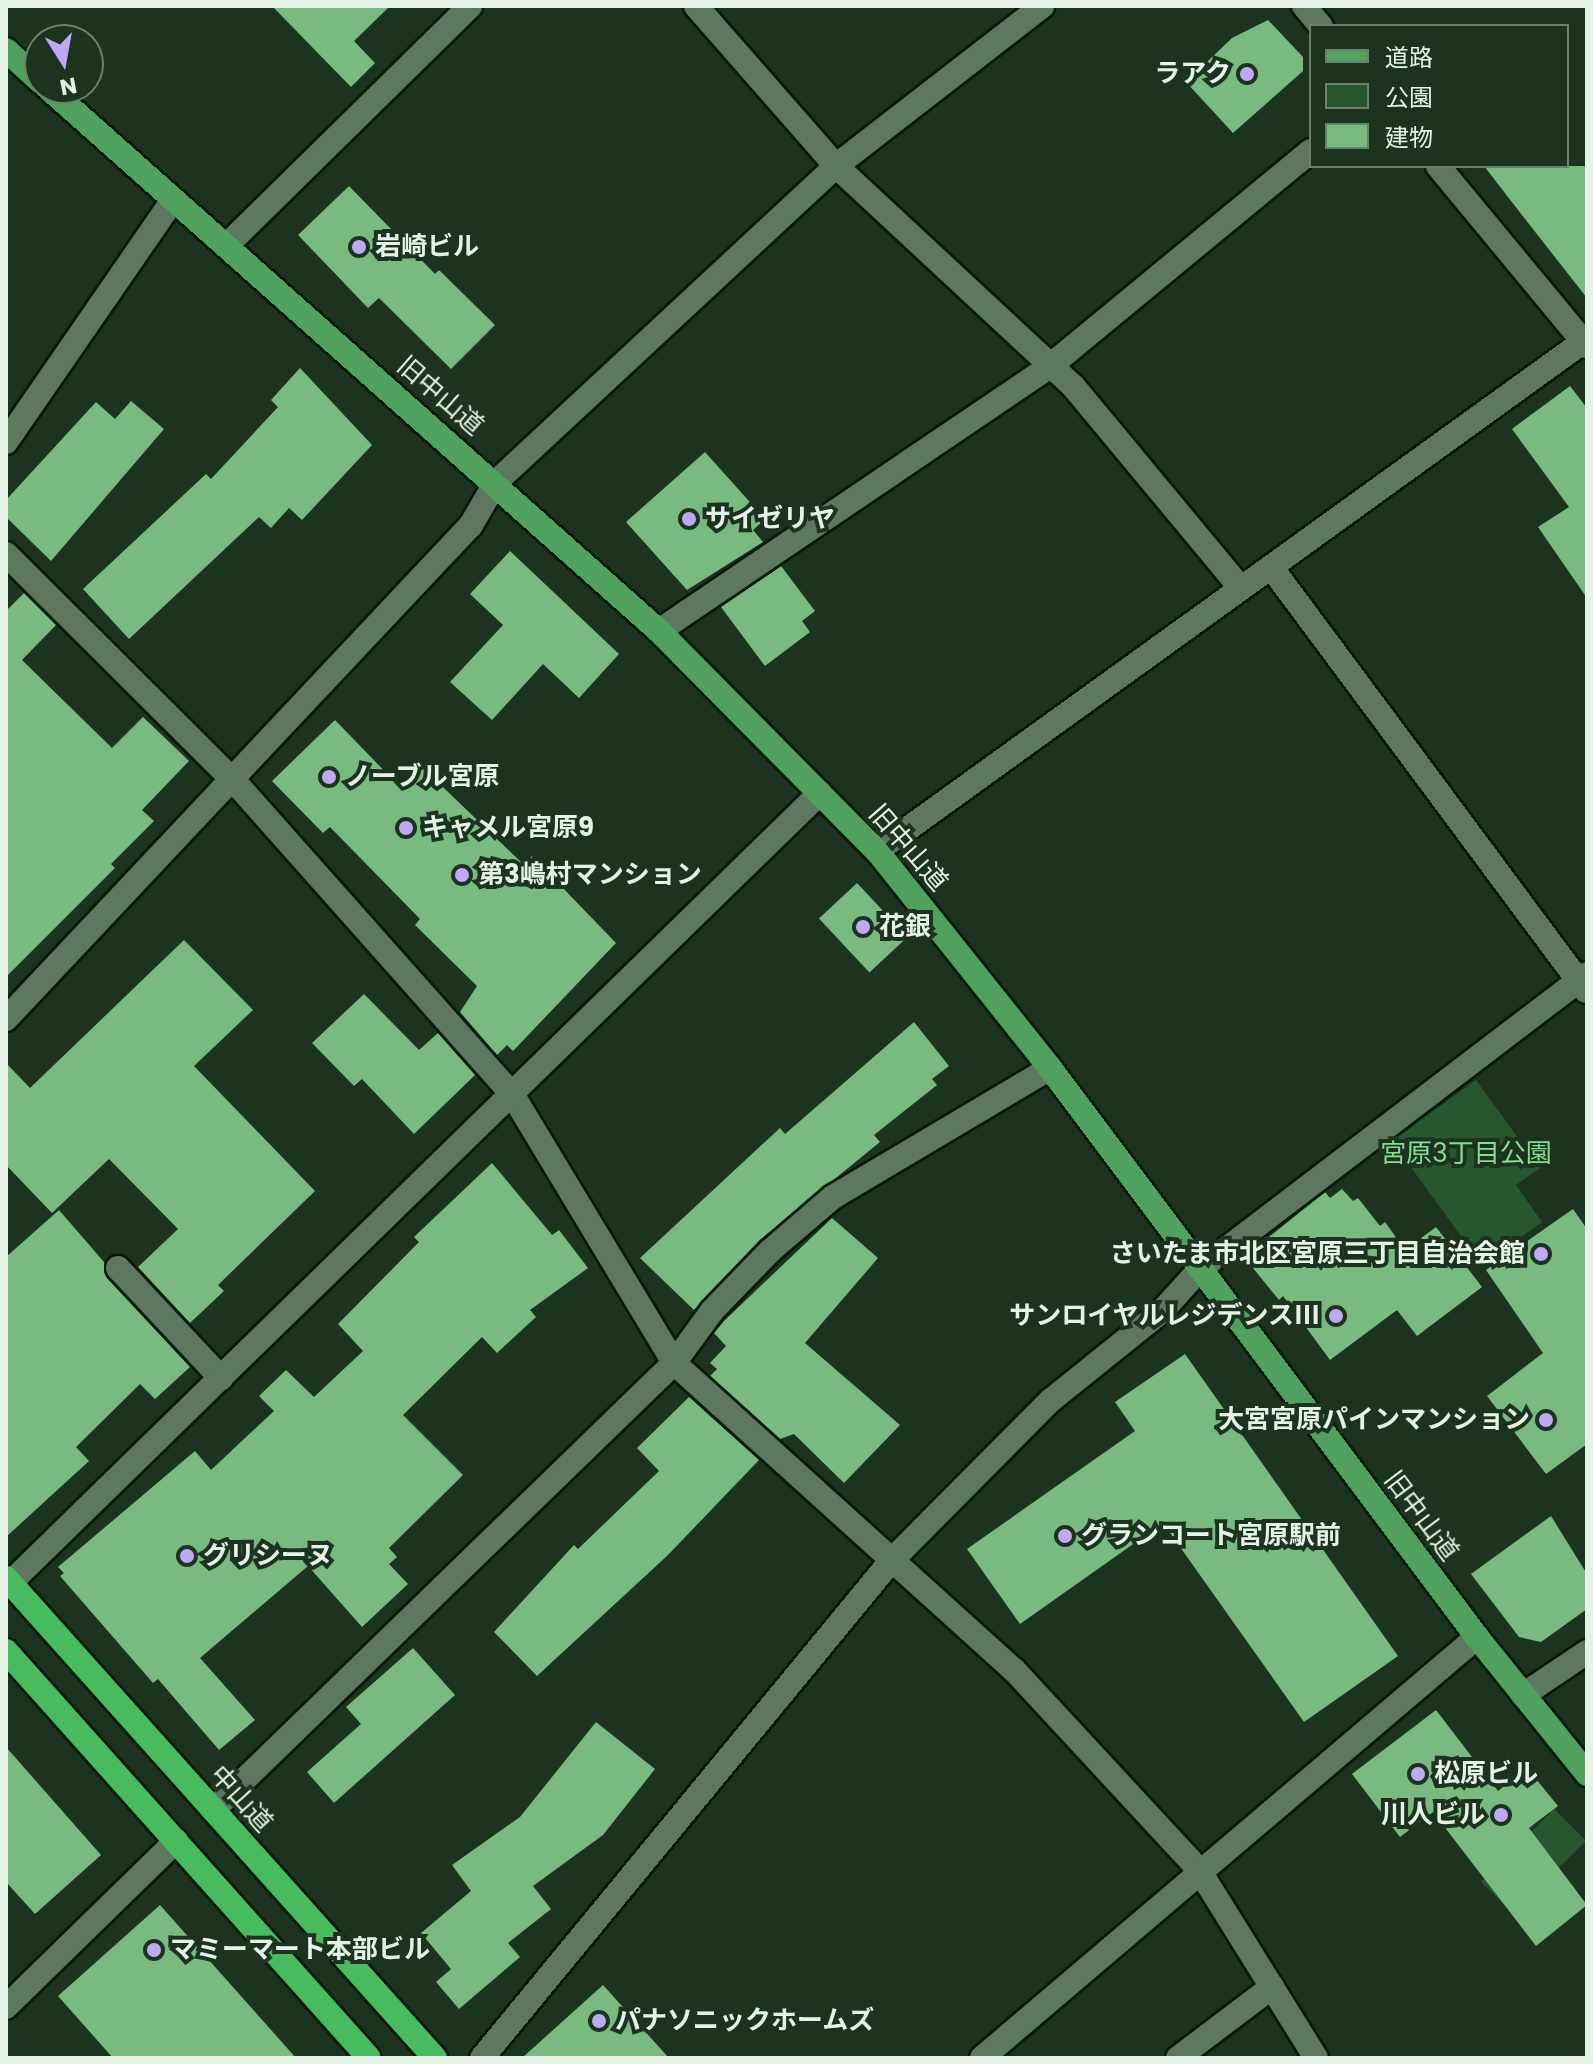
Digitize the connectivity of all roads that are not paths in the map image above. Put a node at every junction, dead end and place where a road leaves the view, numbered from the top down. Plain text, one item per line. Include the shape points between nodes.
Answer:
1 (470, 6) edge
2 (696, 6) edge
3 (1042, 6) edge
4 (1304, 6) edge
5 (1319, 24) edge
6 (66, 104) edge
7 (1309, 153) edge
8 (836, 166) junction
9 (1440, 168) edge
10 (172, 201) junction
11 (226, 246) junction
12 (1586, 342) edge
13 (1050, 366) junction
14 (6, 442) edge
15 (496, 482) junction
16 (6, 554) edge
17 (1271, 567) junction
18 (1241, 588) junction
19 (659, 631) junction
20 (234, 781) junction
21 (820, 793) junction
22 (877, 851) junction
23 (1584, 982) edge
24 (6, 1019) edge
25 (1050, 1068) junction
26 (512, 1094) junction
27 (118, 1268) dead end
28 (1200, 1269) junction
29 (674, 1363) junction
30 (221, 1378) junction
31 (891, 1561) junction
32 (7, 1582) edge
33 (1477, 1637) junction
34 (6, 1651) edge
35 (1587, 1652) edge
36 (1523, 1695) junction
37 (1587, 1774) edge
38 (213, 1810) junction
39 (176, 1841) junction
40 (1199, 1870) junction
41 (1272, 1987) junction
42 (6, 2007) edge
43 (369, 2058) edge
44 (435, 2058) edge
45 (482, 2058) edge
46 (982, 2058) edge
47 (1178, 2058) edge
48 (1316, 2058) edge

1 - 11 street
2 - 8 street
3 - 8 street
4 - 5 street
6 - 10 main road, 旧中山道
7 - 13 street
8 - 13 street
8 - 15 street
9 - 12 street
10 - 11 main road, 旧中山道
10 - 14 street
11 - 15 main road, 旧中山道
12 - 17 street
13 - 18 street via 1073,386
13 - 19 street
15 - 19 main road, 旧中山道
15 - 20 street via 471,525
16 - 20 street
17 - 18 street
17 - 23 street
18 - 22 street
19 - 21 main road, 旧中山道
20 - 24 street
20 - 26 street
21 - 22 main road, 旧中山道
21 - 26 street
22 - 25 main road, 旧中山道
23 - 28 street
25 - 28 main road, 旧中山道
25 - 29 street via 833,1197 712,1311
26 - 29 street
26 - 30 street
27 - 30 street
28 - 31 street via 1163,1310 1050,1401
28 - 33 main road, 旧中山道
29 - 31 street
29 - 38 street
30 - 32 street
31 - 40 street via 1014,1670
31 - 45 street
32 - 38 highway, 中山道
33 - 36 main road, 旧中山道
33 - 40 street
34 - 39 highway
35 - 36 street
36 - 37 main road, 旧中山道
38 - 44 highway, 中山道
39 - 42 street
39 - 43 highway
40 - 41 street
40 - 46 street
41 - 47 street
41 - 48 street

